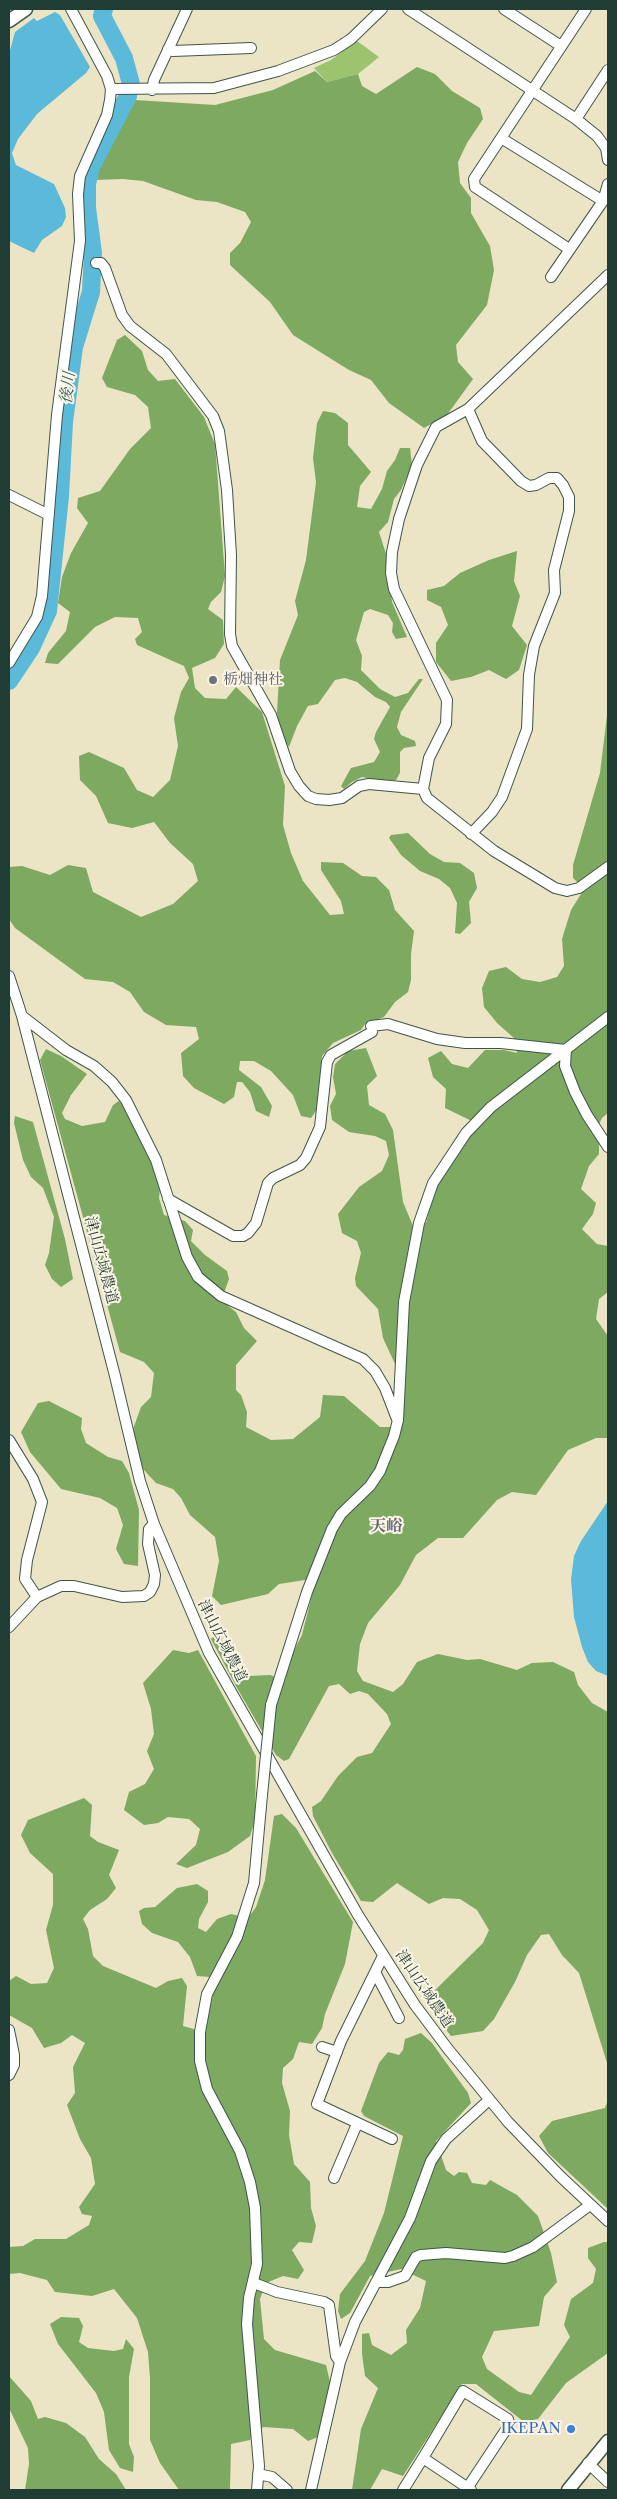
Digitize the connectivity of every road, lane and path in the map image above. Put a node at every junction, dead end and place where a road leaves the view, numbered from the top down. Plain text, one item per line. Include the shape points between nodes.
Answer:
1 (26, 9) edge
2 (70, 9) edge
3 (187, 9) edge
4 (382, 9) edge
5 (408, 9) edge
6 (504, 9) edge
7 (586, 9) edge
8 (9, 21) edge
9 (561, 46) junction
10 (251, 48) dead end
11 (168, 49) junction
12 (608, 70) edge
13 (111, 90) junction
14 (152, 90) junction
15 (532, 91) junction
16 (576, 119) junction
17 (501, 138) junction
18 (608, 160) edge
19 (608, 184) edge
20 (603, 201) junction
21 (569, 249) junction
22 (96, 263) dead end
23 (608, 274) edge
24 (551, 277) dead end
25 (468, 409) junction
26 (9, 495) edge
27 (49, 515) junction
28 (9, 663) edge
29 (423, 790) junction
30 (470, 834) junction
31 (608, 867) edge
32 (9, 976) edge
33 (22, 1016) junction
34 (608, 1017) edge
35 (566, 1050) junction
36 (608, 1147) edge
37 (168, 1199) junction
38 (398, 1420) junction
39 (9, 1440) edge
40 (154, 1524) junction
41 (37, 1596) junction
42 (9, 1627) edge
43 (383, 1956) junction
44 (375, 1972) junction
45 (400, 2018) dead end
46 (9, 2030) edge
47 (322, 2047) dead end
48 (337, 2052) junction
49 (9, 2075) edge
50 (489, 2100) junction
51 (357, 2124) junction
52 (392, 2139) dead end
53 (334, 2178) dead end
54 (590, 2205) junction
55 (608, 2221) edge
56 (376, 2282) junction
57 (254, 2283) junction
58 (340, 2362) junction
59 (608, 2441) edge
60 (423, 2458) junction
61 (588, 2463) junction
62 (258, 2474) junction
63 (608, 2482) edge
64 (469, 2489) edge
65 (257, 2490) edge
66 (287, 2490) edge
67 (311, 2490) edge
68 (403, 2490) edge
69 (568, 2490) edge

1 - 8 main road
2 - 13 street via 107,76
3 - 11 street
4 - 14 street via 351,39 334,50 297,65 214,88
5 - 15 street
6 - 9 street
7 - 9 street
9 - 15 street
10 - 11 street
11 - 14 street
12 - 16 street
13 - 14 street
13 - 27 street via 106,115 80,176 79,248 57,415
15 - 16 street
15 - 17 street
16 - 18 street via 597,136 606,148
17 - 20 street
17 - 21 street via 474,180 475,188
19 - 20 street
20 - 21 street
21 - 24 street
22 - 29 street via 101,262 105,268 122,314 130,326 166,354 213,416 219,431 228,500 232,646 271,715 298,786 308,796 329,800 342,798 359,786 369,784
23 - 25 street
25 - 29 street via 436,427 427,441 399,519 392,552 394,589 446,700 446,724 429,758
25 - 30 street via 482,441 521,481 529,486 557,478 569,497 569,511 554,570 555,594 534,646 529,675 527,729 502,797
26 - 27 street
27 - 28 street via 40,603 27,635
29 - 30 street via 427,798
30 - 31 street via 555,888 567,891 579,888
32 - 33 street, 津山広域農道
33 - 37 street via 112,1082 126,1100 156,1160
33 - 40 street, 津山広域農道 via 140,1481
34 - 35 street
35 - 36 street via 565,1066 575,1092
35 - 37 street via 437,1039 388,1024 372,1029 331,1055 327,1062 320,1127 306,1158 300,1165 268,1183 256,1223 248,1233 233,1236
35 - 38 street via 491,1106 466,1134 433,1183 419,1223 404,1302
37 - 38 street via 187,1257 206,1286 221,1296 363,1359 385,1388
38 - 57 street, bridge via 380,1471 360,1498 341,1514 307,1592 271,1705 254,1883 237,1937 207,1994 200,2032 200,2061 208,2089 240,2151 250,2182 255,2208 257,2264
39 - 41 street via 42,1502 25,1578
40 - 41 street via 149,1529 148,1544 154,1584 144,1596 122,1597 74,1586 61,1586
40 - 43 street, 津山広域農道 via 209,1653
41 - 42 street
43 - 44 street
43 - 50 street, 津山広域農道 via 448,2049
44 - 45 street
44 - 48 street
46 - 49 street via 14,2055 14,2066
47 - 48 street
48 - 51 street via 317,2104
50 - 54 street, 津山広域農道
50 - 56 street via 446,2140 431,2161 410,2218
51 - 52 street
51 - 53 street
54 - 55 street, 津山広域農道
54 - 56 street via 534,2247 513,2256 421,2255 416,2257 405,2276
56 - 58 street via 355,2322
57 - 58 street via 328,2305 336,2356
57 - 62 street via 247,2324
58 - 67 street
59 - 61 main road
60 - 64 street
60 - 64 street via 464,2391 508,2419 509,2425
60 - 68 street
61 - 63 street
61 - 69 main road
62 - 65 street
62 - 66 street via 272,2477

